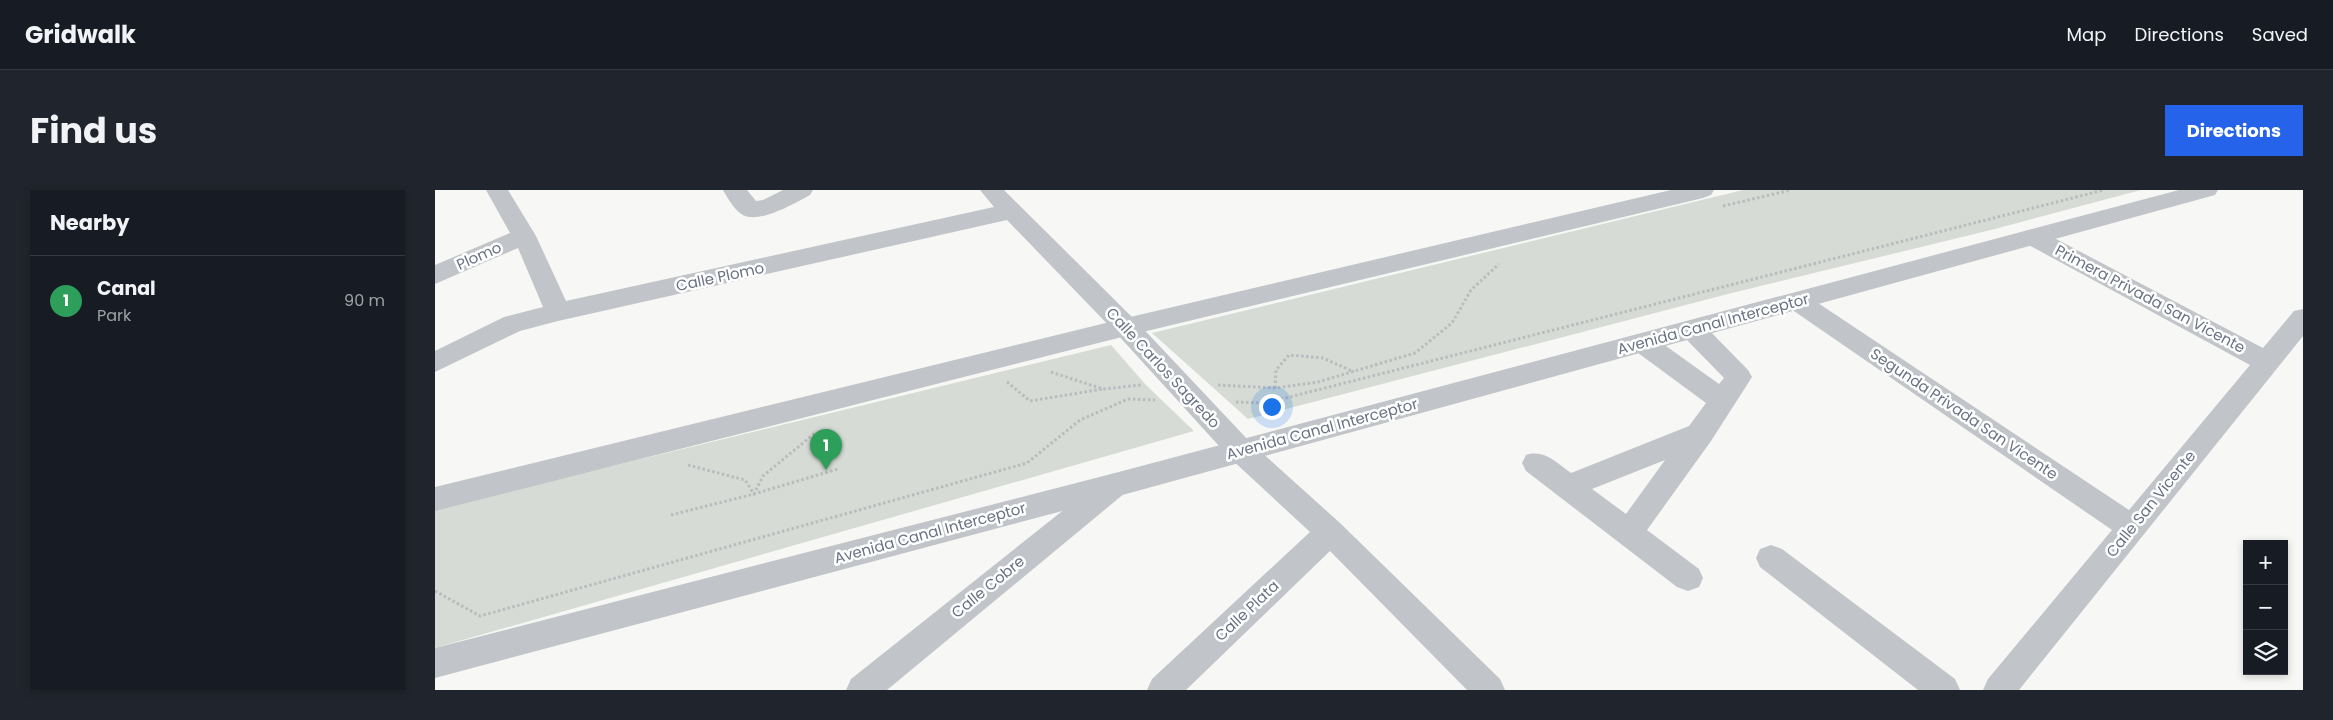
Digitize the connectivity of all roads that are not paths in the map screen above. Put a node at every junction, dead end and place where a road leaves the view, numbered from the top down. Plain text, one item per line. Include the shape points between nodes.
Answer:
1 (497, 190) edge
2 (734, 190) edge
3 (802, 190) edge
4 (991, 190) edge
5 (2207, 190) edge
6 (1711, 198) edge
7 (1012, 212) junction
8 (524, 236) junction
9 (2033, 237) junction
10 (435, 276) edge
11 (1797, 301) junction
12 (558, 312) junction
13 (2303, 318) edge
14 (1126, 327) junction
15 (1693, 330) junction
16 (1643, 343) junction
17 (435, 362) edge
18 (2267, 362) junction
19 (1723, 401) junction
20 (1701, 433) junction
21 (1240, 450) junction
22 (1536, 463) dead end
23 (1115, 485) junction
24 (1568, 487) junction
25 (435, 499) edge
26 (2131, 527) junction
27 (1330, 532) junction
28 (1629, 533) junction
29 (1771, 558) dead end
30 (1688, 578) dead end
31 (435, 663) edge
32 (1485, 689) edge
33 (862, 690) edge
34 (1163, 690) edge
35 (1945, 690) edge
36 (1999, 690) edge

1 - 8 street
2 - 3 street via 750,209 767,207
4 - 7 street, Calle Carlos Sagredo
5 - 9 street, Avenida Canal Interceptor
6 - 14 street
7 - 12 street, Calle Plomo
7 - 14 street, Calle Carlos Sagredo
8 - 10 street, Plomo
8 - 12 street
9 - 11 street, Avenida Canal Interceptor
9 - 18 street, Primera Privada San Vicente
11 - 15 street, Avenida Canal Interceptor
11 - 26 street, Segunda Privada San Vicente
12 - 17 street, Calle Plomo via 513,324
13 - 18 street, Calle San Vicente
14 - 21 street, Calle Carlos Sagredo
14 - 25 street
15 - 16 street, Avenida Canal Interceptor
15 - 19 street via 1739,377
16 - 19 street
16 - 21 street, Avenida Canal Interceptor
18 - 26 street, Calle San Vicente
19 - 20 street
20 - 24 street
20 - 28 street
21 - 23 street, Avenida Canal Interceptor
21 - 27 street, Calle Carlos Sagredo
22 - 24 street
23 - 31 street, Avenida Canal Interceptor
23 - 33 street, Calle Cobre
24 - 28 street
26 - 36 street, Calle San Vicente
27 - 32 street, Calle Carlos Sagredo
27 - 34 street, Calle Plata
28 - 30 street
29 - 35 street

